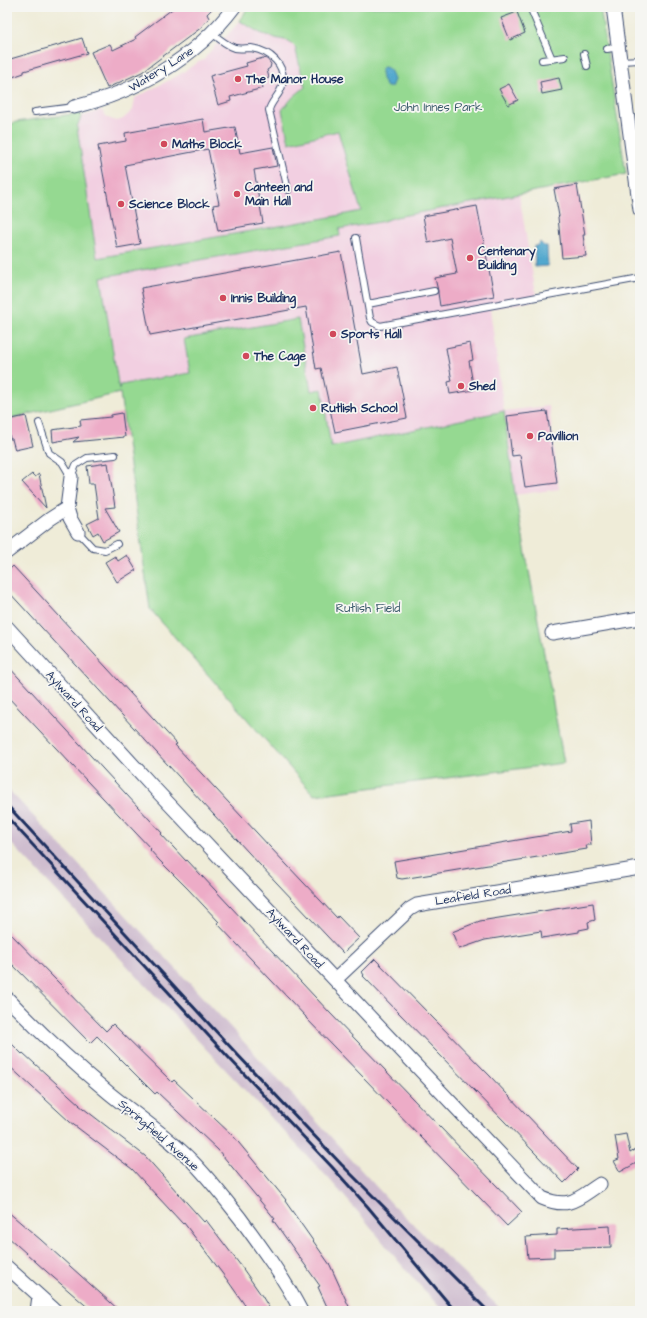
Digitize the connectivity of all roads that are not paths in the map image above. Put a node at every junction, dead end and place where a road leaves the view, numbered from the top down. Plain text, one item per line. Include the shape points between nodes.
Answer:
1 (234, 7) edge
2 (530, 7) edge
3 (613, 7) edge
4 (212, 33) junction
5 (584, 54) dead end
6 (565, 57) dead end
7 (552, 59) junction
8 (542, 60) dead end
9 (640, 60) edge
10 (620, 61) junction
11 (587, 66) dead end
12 (74, 107) joint
13 (35, 112) dead end
14 (288, 190) dead end
15 (640, 210) edge
16 (356, 238) dead end
17 (640, 278) edge
18 (434, 291) dead end
19 (368, 304) junction
20 (39, 422) dead end
21 (115, 455) dead end
22 (72, 477) junction
23 (67, 508) junction
24 (78, 532) joint
25 (117, 544) dead end
26 (7, 552) edge
27 (640, 618) edge
28 (7, 627) edge
29 (552, 633) dead end
30 (640, 868) edge
31 (334, 980) junction
32 (7, 998) edge
33 (600, 1184) dead end
34 (7, 1267) edge
35 (40, 1296) junction
36 (38, 1311) edge
37 (56, 1311) edge
38 (301, 1311) edge

1 - 4 street, Watery Lane
2 - 7 lane
3 - 10 street via 613,48
4 - 12 street, Watery Lane via 172,65 144,82 107,98
4 - 14 lane via 236,48 263,51 273,57 280,66 282,86 269,110
5 - 11 lane
6 - 7 lane
7 - 8 lane
9 - 10 lane
10 - 15 street
12 - 13 lane
16 - 19 lane
17 - 19 lane via 380,326 372,322
18 - 19 lane
20 - 22 lane via 50,453 62,462
21 - 22 lane via 87,458 76,465
22 - 23 street
23 - 24 street
23 - 26 street
24 - 25 lane via 93,548 104,550
27 - 29 street
28 - 31 street, Aylward Road
30 - 31 street, Leafield Road via 417,905
31 - 33 street, Aylward Road via 542,1198 564,1204
32 - 38 street, Springfield Avenue via 61,1052 191,1160 223,1196 266,1252
34 - 35 street
35 - 36 street
35 - 37 street

